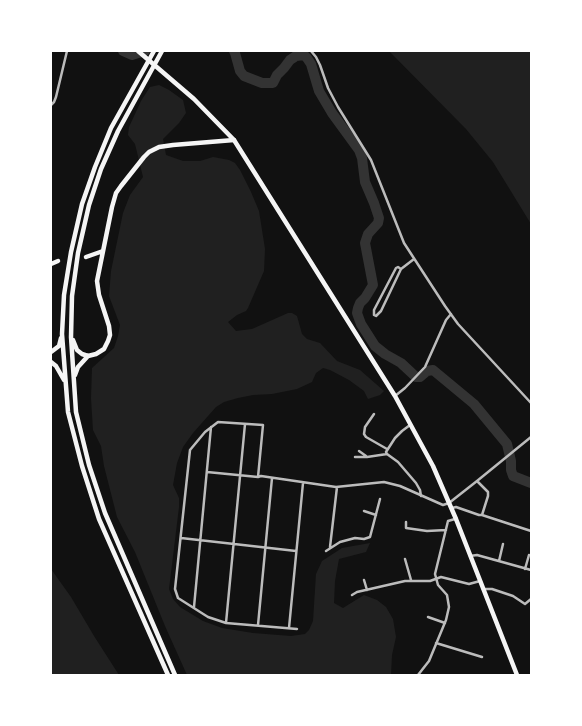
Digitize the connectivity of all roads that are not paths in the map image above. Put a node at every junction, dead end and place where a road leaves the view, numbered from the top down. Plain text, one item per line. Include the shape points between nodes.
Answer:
1 (67, 51) edge
2 (138, 51) edge
3 (154, 51) edge
4 (162, 51) edge
5 (311, 51) edge
6 (51, 104) edge
7 (234, 140) junction
8 (103, 251) junction
9 (86, 256) dead end
10 (414, 259) junction
11 (58, 261) dead end
12 (51, 264) edge
13 (401, 269) junction
14 (451, 314) junction
15 (62, 334) junction
16 (71, 337) junction
17 (51, 352) edge
18 (88, 356) junction
19 (51, 362) edge
20 (73, 380) junction
21 (65, 381) junction
22 (395, 396) junction
23 (531, 403) edge
24 (374, 414) dead end
25 (245, 424) junction
26 (410, 425) junction
27 (211, 427) junction
28 (531, 437) edge
29 (387, 449) junction
30 (359, 450) dead end
31 (387, 454) junction
32 (355, 457) dead end
33 (367, 457) junction
34 (207, 472) junction
35 (240, 475) junction
36 (258, 477) junction
37 (272, 478) junction
38 (477, 481) junction
39 (304, 482) junction
40 (337, 487) junction
41 (421, 496) junction
42 (380, 499) dead end
43 (450, 506) junction
44 (364, 511) dead end
45 (376, 515) junction
46 (482, 515) junction
47 (456, 519) junction
48 (406, 522) dead end
49 (446, 530) junction
50 (531, 531) edge
51 (181, 538) junction
52 (200, 540) junction
53 (234, 544) junction
54 (503, 544) dead end
55 (266, 547) junction
56 (330, 547) junction
57 (296, 551) junction
58 (326, 551) dead end
59 (470, 556) junction
60 (529, 556) dead end
61 (405, 559) dead end
62 (499, 561) junction
63 (525, 569) junction
64 (531, 570) edge
65 (436, 579) junction
66 (364, 580) dead end
67 (411, 580) junction
68 (480, 581) junction
69 (483, 589) junction
70 (367, 590) junction
71 (352, 595) dead end
72 (531, 599) edge
73 (194, 608) junction
74 (428, 617) dead end
75 (226, 623) junction
76 (445, 623) junction
77 (258, 625) junction
78 (289, 628) junction
79 (297, 629) dead end
80 (436, 643) junction
81 (482, 657) dead end
82 (168, 675) edge
83 (176, 675) edge
84 (418, 675) edge
85 (517, 675) edge

1 - 6 street
2 - 7 main road via 194,99
3 - 15 main road via 111,128 82,204 64,295
4 - 16 main road via 118,130 89,205 72,296
5 - 10 street via 338,107 368,153 404,243
7 - 8 main road via 165,146 149,152 116,193
7 - 22 main road
8 - 9 main road
8 - 18 main road via 97,287 110,335 104,349
10 - 13 street
10 - 14 street
11 - 12 main road
13 - 13 street via 381,311 374,315 396,268
14 - 22 street via 425,367
14 - 23 street
15 - 17 main road via 59,346
15 - 21 main road
16 - 18 main road via 77,350
16 - 20 main road
18 - 20 main road via 78,367
19 - 21 main road
20 - 83 main road via 76,412 105,513
21 - 82 main road via 68,412 99,519
22 - 26 main road
24 - 29 street via 364,434
25 - 27 street via 218,422
25 - 35 street
25 - 36 street via 263,425
26 - 29 street
26 - 43 main road
27 - 34 street
27 - 51 street via 190,450
28 - 38 street
29 - 31 street
30 - 33 street
31 - 33 street
31 - 41 street via 416,483
32 - 33 street
34 - 35 street
34 - 52 street
35 - 36 street
35 - 53 street
36 - 37 street
37 - 39 street
37 - 55 street
38 - 43 street
38 - 46 street via 488,492
39 - 40 street
39 - 57 street
40 - 41 street via 384,482
40 - 56 street
41 - 43 street
42 - 45 street
43 - 46 street
43 - 47 main road
44 - 45 street
45 - 56 street via 370,537 355,538
46 - 50 street
47 - 49 street via 448,521
47 - 59 main road
48 - 49 street via 406,528
49 - 65 street
51 - 52 street
51 - 73 street via 175,589 178,598
52 - 53 street
52 - 73 street
53 - 55 street
53 - 75 street
54 - 62 street
55 - 57 street
55 - 77 street
56 - 58 street
57 - 78 street
59 - 62 street
59 - 68 main road
60 - 63 street
61 - 67 street
62 - 63 street
63 - 64 street
65 - 67 street
65 - 68 street via 441,577 469,584
65 - 76 street via 449,601
66 - 70 street
67 - 70 street
68 - 69 main road
69 - 72 street via 513,596 525,604
69 - 85 main road
70 - 71 street
73 - 75 street
74 - 76 street
75 - 77 street
76 - 80 street
77 - 78 street
78 - 79 street
80 - 81 street
80 - 84 street via 429,661

